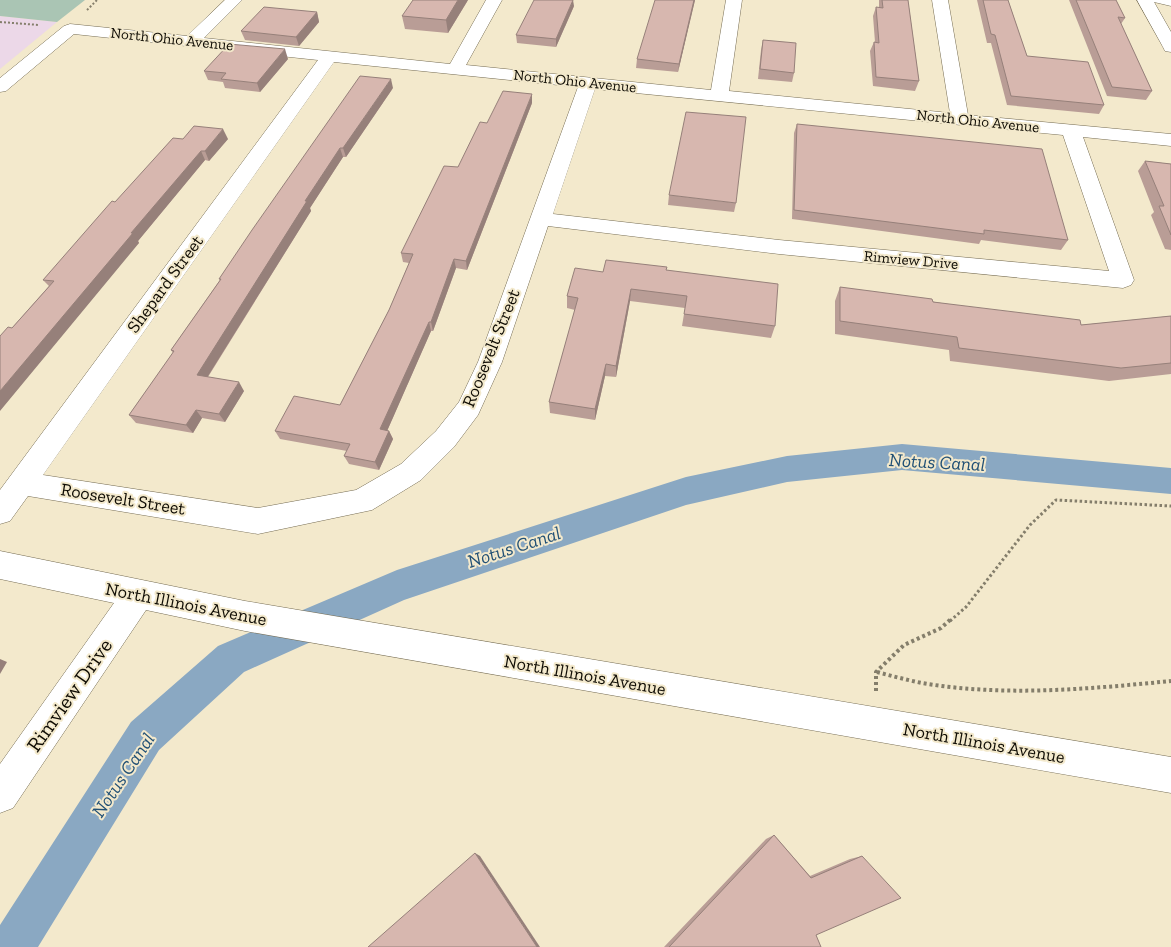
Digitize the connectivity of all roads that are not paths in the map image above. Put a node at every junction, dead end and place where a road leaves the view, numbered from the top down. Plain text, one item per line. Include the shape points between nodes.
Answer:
1 (234, 0) edge
2 (494, 0) edge
3 (734, 0) edge
4 (940, 0) edge
5 (1145, 0) edge
6 (1160, 0) edge
7 (1171, 1) edge
8 (192, 41) junction
9 (1171, 47) edge
10 (330, 55) junction
11 (456, 68) junction
12 (588, 83) junction
13 (0, 87) edge
14 (719, 96) junction
15 (960, 119) junction
16 (1071, 130) junction
17 (1171, 140) edge
18 (542, 218) junction
19 (22, 483) junction
20 (0, 512) edge
21 (0, 566) edge
22 (138, 595) junction
23 (1171, 775) edge
24 (0, 795) edge

1 - 8 street
2 - 11 street
3 - 14 street
4 - 15 street
5 - 9 street
6 - 7 street
8 - 10 street, North Ohio Avenue
8 - 13 street, North Ohio Avenue via 70,28
10 - 11 street, North Ohio Avenue
10 - 19 street, Shepard Street
11 - 12 street, North Ohio Avenue
12 - 14 street, North Ohio Avenue
12 - 18 street, Roosevelt Street
14 - 15 street, North Ohio Avenue
15 - 16 street, North Ohio Avenue
16 - 17 street, North Ohio Avenue
16 - 18 street, Rimview Drive via 1123,280 779,248
18 - 19 street, Roosevelt Street via 490,362 469,408 445,439 411,472 362,501 258,521
19 - 20 street, Shepard Street
21 - 22 street, North Illinois Avenue
22 - 23 street, North Illinois Avenue via 334,632
22 - 24 street, Rimview Drive

